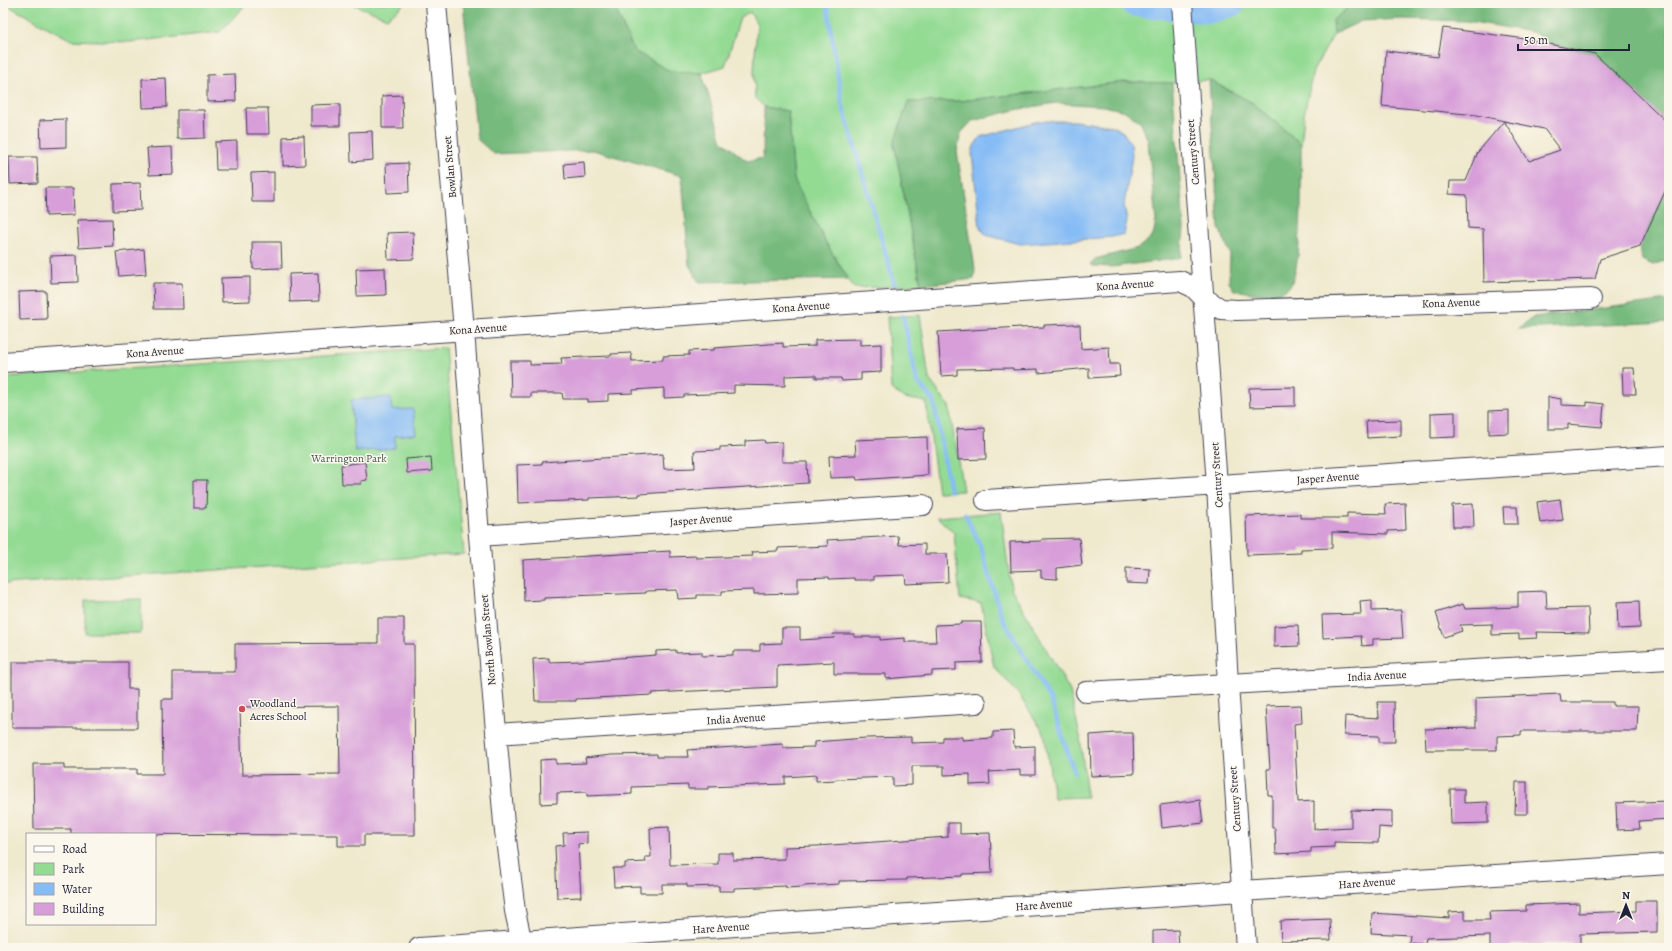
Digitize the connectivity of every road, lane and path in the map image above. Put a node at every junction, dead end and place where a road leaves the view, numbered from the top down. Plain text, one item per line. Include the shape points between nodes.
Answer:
1 (436, 3) edge
2 (1182, 3) edge
3 (1205, 299) junction
4 (1591, 299) dead end
5 (464, 330) junction
6 (3, 362) edge
7 (1669, 456) edge
8 (1218, 484) junction
9 (986, 500) dead end
10 (923, 505) dead end
11 (479, 536) junction
12 (1669, 659) edge
13 (1228, 684) junction
14 (1086, 692) dead end
15 (976, 703) dead end
16 (496, 734) junction
17 (1669, 864) edge
18 (1241, 891) junction
19 (522, 945) edge
20 (419, 948) edge
21 (1246, 948) edge

1 - 5 street, Bowlan Street
2 - 3 street, Century Street
3 - 4 street, Kona Avenue via 1221,309 1237,310
3 - 5 street, Kona Avenue via 1193,287 1180,281
3 - 8 street, Century Street
5 - 6 street, Kona Avenue
5 - 11 street, North Bowlan Street
7 - 8 street, Jasper Avenue
8 - 9 street, Jasper Avenue
8 - 13 street, Century Street
10 - 11 street, Jasper Avenue
11 - 16 street, North Bowlan Street
12 - 13 street, India Avenue
13 - 14 street, India Avenue
13 - 18 street, Century Street
15 - 16 street, India Avenue
16 - 19 street, North Bowlan Street via 514,911
17 - 18 street, Hare Avenue
18 - 19 street, Hare Avenue
18 - 21 street, Century Street
19 - 20 street, Hare Avenue

